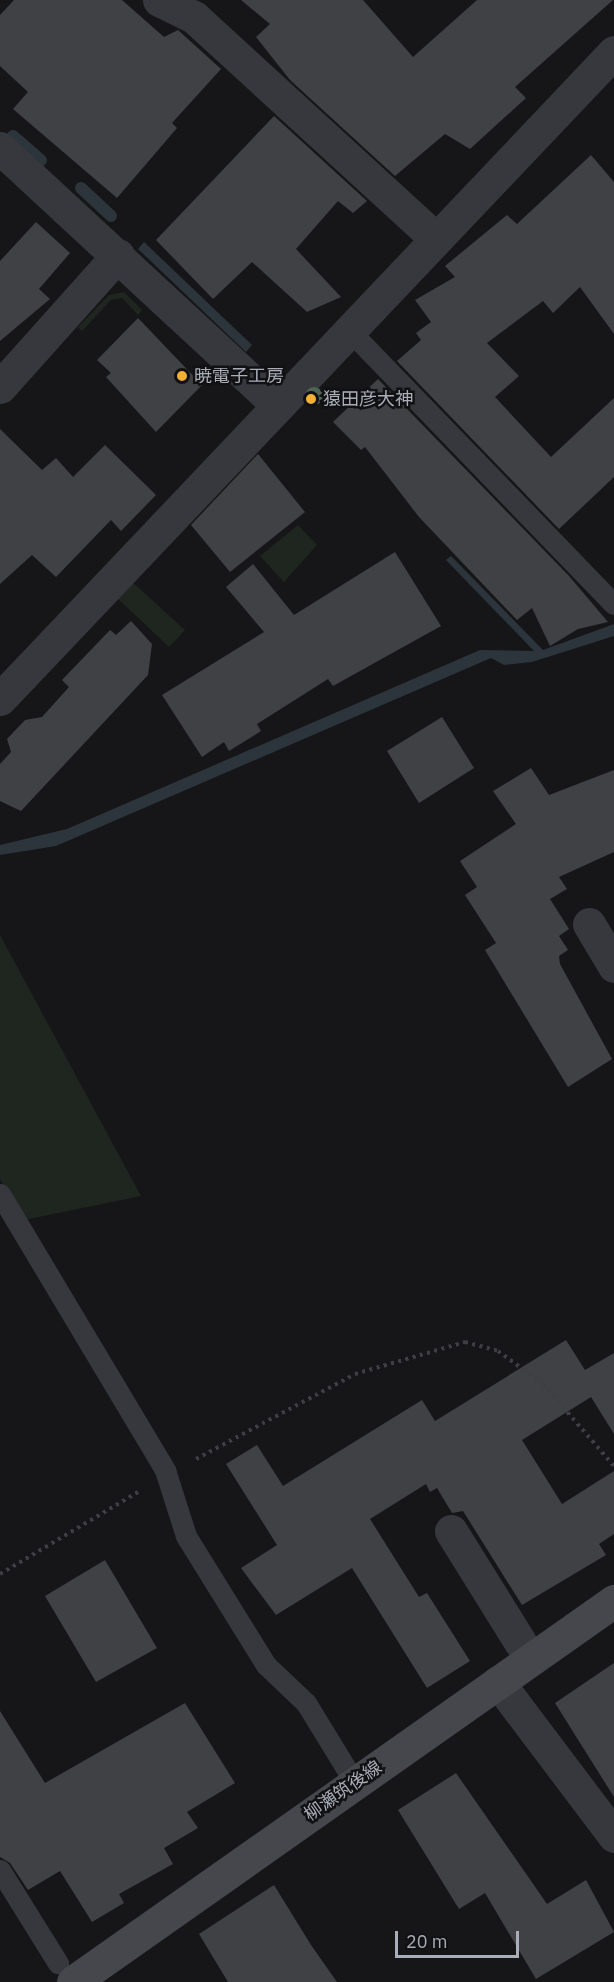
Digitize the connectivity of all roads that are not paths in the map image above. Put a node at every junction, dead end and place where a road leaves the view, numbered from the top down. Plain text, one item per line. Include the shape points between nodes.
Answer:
1 (159, 0) edge
2 (614, 52) edge
3 (0, 148) edge
4 (436, 239) junction
5 (118, 255) junction
6 (349, 330) junction
7 (0, 387) edge
8 (278, 405) junction
9 (614, 604) edge
10 (4, 688) edge
11 (589, 924) dead end
12 (614, 966) edge
13 (0, 1194) edge
14 (451, 1531) dead end
15 (614, 1601) edge
16 (520, 1642) dead end
17 (498, 1682) junction
18 (355, 1783) junction
19 (614, 1836) edge
20 (0, 1870) edge
21 (66, 1972) edge

1 - 4 street via 194,17
2 - 4 street
3 - 5 street
4 - 6 street
5 - 7 street
5 - 8 street
6 - 8 street
6 - 9 lane
8 - 10 street
11 - 12 street
13 - 18 lane via 167,1475 186,1536 266,1665 306,1703
14 - 16 street
15 - 17 main road, 柳瀬筑後線
17 - 18 main road, 柳瀬筑後線
17 - 19 street
18 - 21 main road, 柳瀬筑後線
20 - 21 lane

